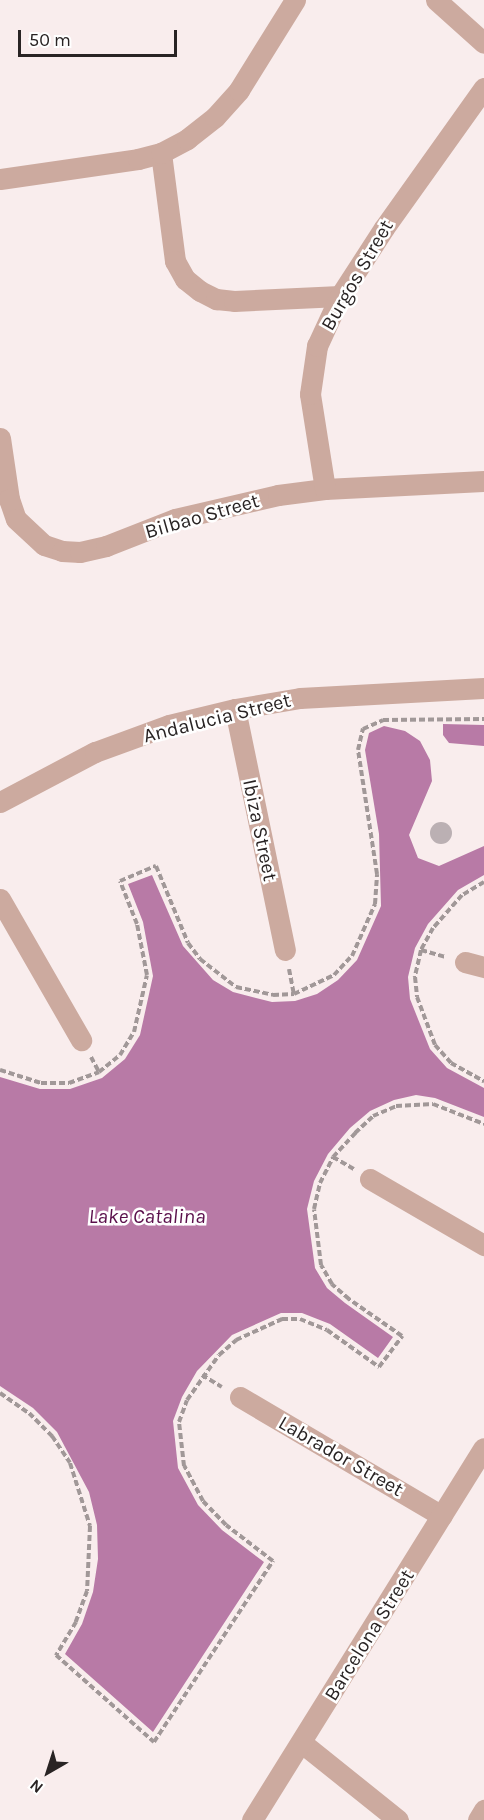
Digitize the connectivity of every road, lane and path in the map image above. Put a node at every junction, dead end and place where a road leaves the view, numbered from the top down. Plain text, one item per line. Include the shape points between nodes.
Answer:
1 (295, 0) edge
2 (436, 0) edge
3 (484, 43) edge
4 (484, 88) edge
5 (162, 153) junction
6 (0, 178) edge
7 (340, 297) junction
8 (0, 438) edge
9 (484, 481) edge
10 (325, 489) junction
11 (484, 688) edge
12 (235, 709) junction
13 (484, 719) edge
14 (0, 802) edge
15 (484, 882) edge
16 (0, 899) edge
17 (285, 950) joint
18 (421, 950) junction
19 (474, 964) edge
20 (294, 994) junction
21 (81, 1040) dead end
22 (0, 1070) edge
23 (484, 1081) edge
24 (484, 1124) edge
25 (370, 1179) dead end
26 (484, 1245) edge
27 (0, 1393) edge
28 (240, 1397) dead end
29 (484, 1448) edge
30 (442, 1516) junction
31 (302, 1743) junction
32 (484, 1810) edge
33 (252, 1820) edge
34 (398, 1820) edge
35 (478, 1820) edge

1 - 5 street via 238,90 215,117
2 - 3 street
4 - 7 street, Burgos Street via 424,168
5 - 6 street
5 - 7 street via 175,261 185,279 216,299
7 - 10 street, Burgos Street via 317,346 310,394
8 - 10 street, Bilbao Street via 16,519 44,545 62,551 80,552 106,546 175,519 236,504
9 - 10 street, Bilbao Street
11 - 12 street, Andalucia Street via 300,698
12 - 14 street, Andalucia Street via 169,725 95,752
12 - 17 street, Ibiza Street
13 - 20 path via 383,720 363,729 358,750 377,874 375,904 352,956 334,975 314,988
15 - 18 path via 462,895 446,911
16 - 21 street
17 - 20 path
18 - 19 path
18 - 23 path via 415,977 417,998 435,1045 451,1063
20 - 22 path via 273,995 236,987 200,959 172,910 156,866 120,881 137,924 147,975 134,1032 120,1055 99,1072 69,1083 41,1083
24 - 27 path via 433,1104 396,1106 373,1116 355,1132 333,1157 320,1183 314,1209 321,1265 332,1284 349,1299 402,1336 379,1367 327,1330 300,1319 282,1319 236,1340 219,1355 187,1400 179,1422 184,1466 203,1501 226,1525 273,1561 154,1742 56,1655 76,1622 87,1591 90,1526 70,1464 52,1436 29,1413
25 - 26 street
28 - 30 street, Labrador Street
29 - 30 street, Barcelona Street
30 - 31 street, Barcelona Street
31 - 33 street, Barcelona Street
31 - 34 street
32 - 35 street

